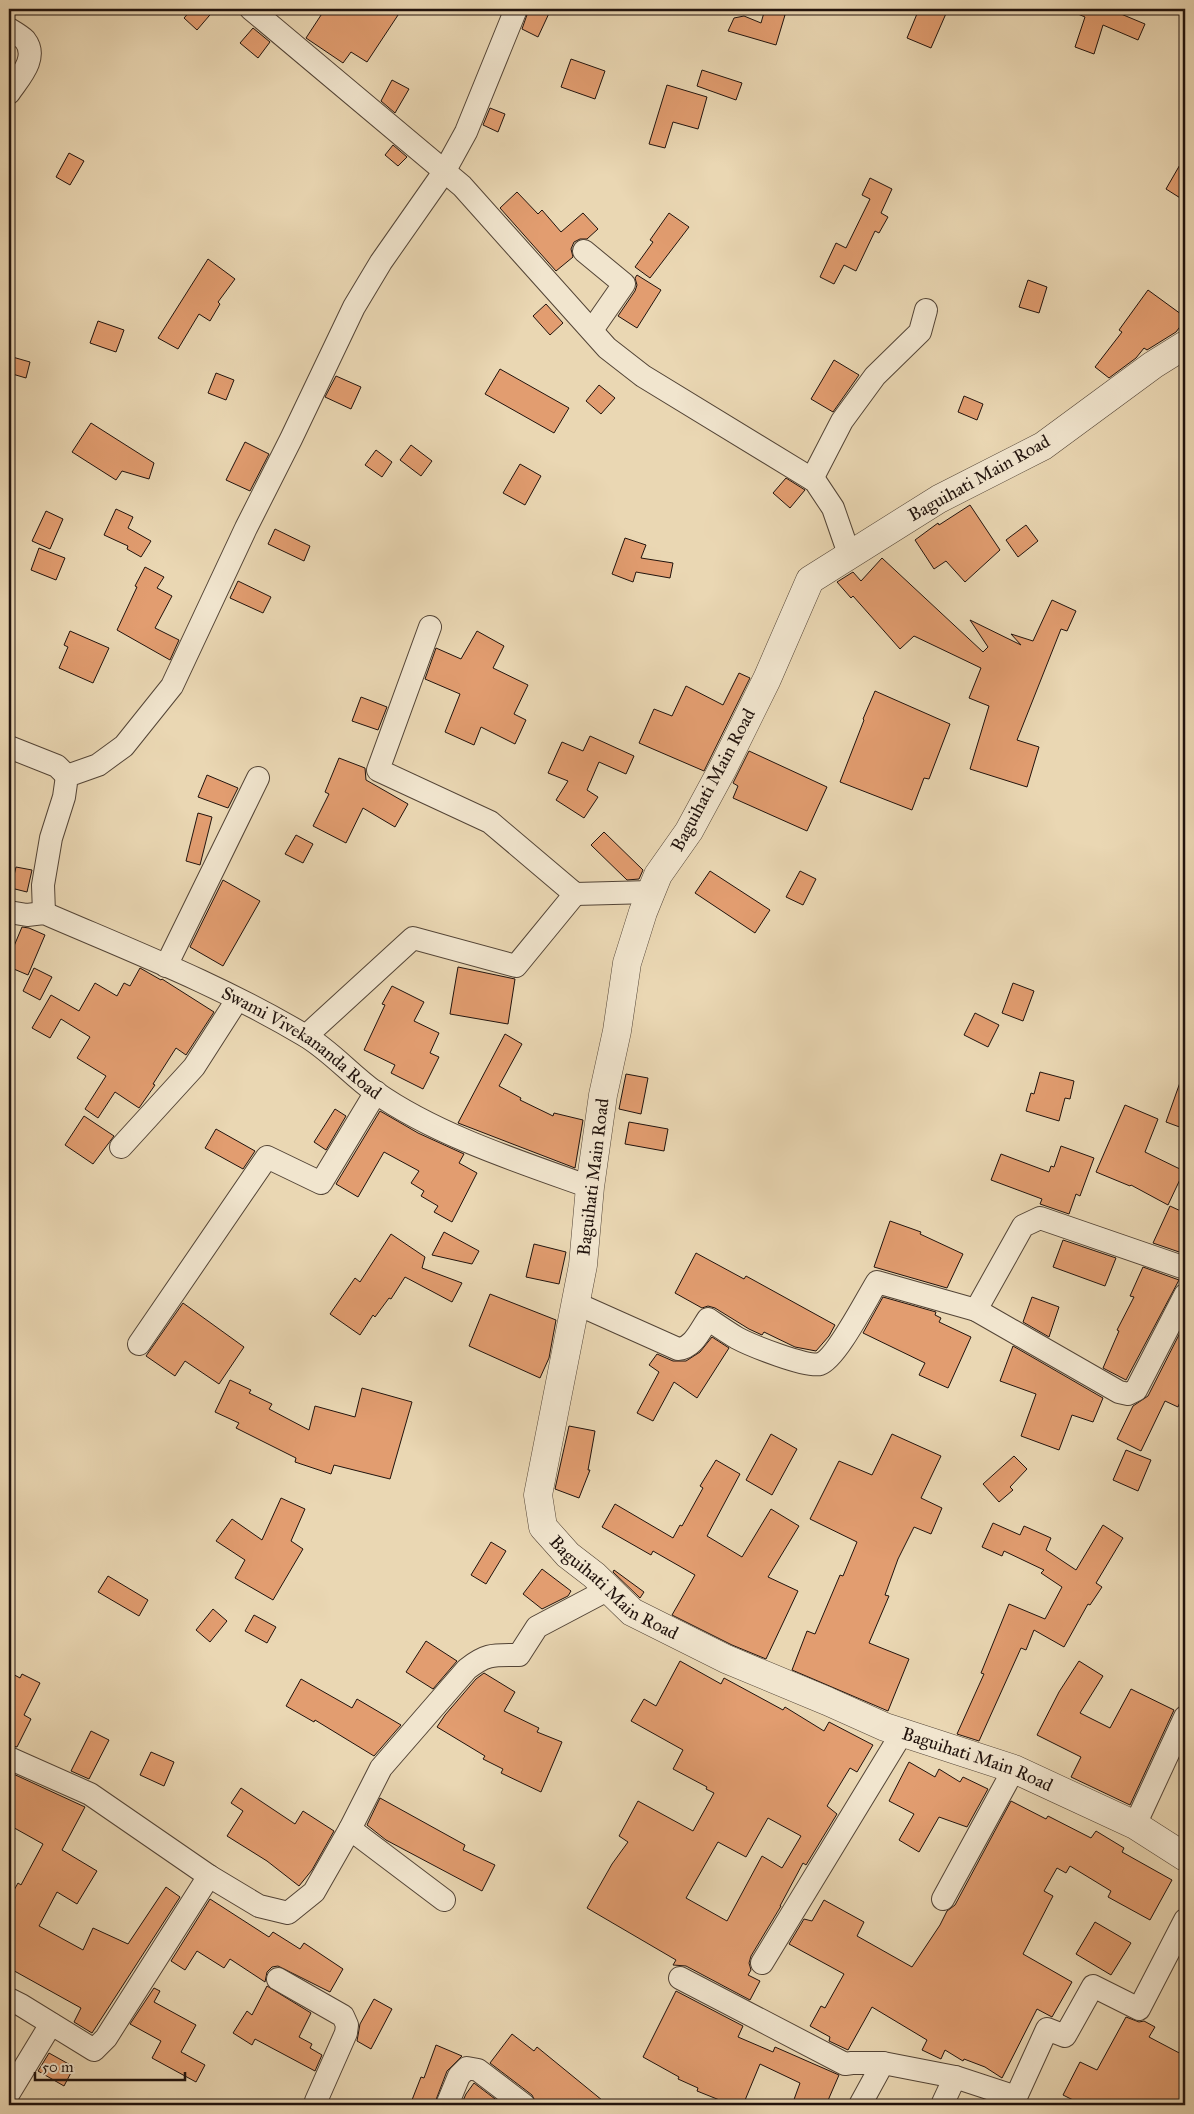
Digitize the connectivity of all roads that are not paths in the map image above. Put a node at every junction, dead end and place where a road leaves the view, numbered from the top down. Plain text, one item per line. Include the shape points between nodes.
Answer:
1 (251, 9) edge
2 (516, 9) edge
3 (9, 29) edge
4 (9, 93) edge
5 (444, 172) junction
6 (584, 251) dead end
7 (926, 310) dead end
8 (592, 330) junction
9 (1185, 345) edge
10 (812, 479) junction
11 (849, 554) junction
12 (430, 627) dead end
13 (9, 747) edge
14 (67, 776) junction
15 (258, 778) dead end
16 (651, 892) junction
17 (575, 894) junction
18 (9, 912) edge
19 (44, 913) junction
20 (166, 966) junction
21 (237, 1000) junction
22 (306, 1036) junction
23 (376, 1092) junction
24 (121, 1147) dead end
25 (590, 1187) junction
26 (1185, 1268) edge
27 (1185, 1295) edge
28 (575, 1303) junction
29 (976, 1310) junction
30 (138, 1344) dead end
31 (609, 1589) junction
32 (1185, 1717) edge
33 (902, 1733) junction
34 (9, 1758) edge
35 (1014, 1769) junction
36 (1135, 1825) junction
37 (350, 1828) junction
38 (1185, 1857) edge
39 (209, 1876) junction
40 (943, 1899) dead end
41 (444, 1900) dead end
42 (1185, 1920) edge
43 (762, 1963) dead end
44 (680, 1978) dead end
45 (278, 1979) dead end
46 (9, 1999) edge
47 (51, 2024) junction
48 (883, 2064) junction
49 (955, 2077) junction
50 (9, 2093) edge
51 (519, 2104) edge
52 (317, 2105) edge
53 (447, 2105) edge
54 (860, 2105) edge
55 (942, 2105) edge

1 - 5 street
2 - 5 street via 466,132
3 - 4 street via 25,40 30,52 28,65
5 - 8 street via 462,186
5 - 14 street via 354,307 172,686 124,746 98,765
6 - 8 street via 624,284
7 - 10 street via 920,332 875,376 842,421
8 - 10 street via 607,348 643,376
9 - 11 street, Baguihati Main Road via 1043,446 939,498
10 - 11 street via 833,508
11 - 16 street, Baguihati Main Road via 810,580 722,768 689,831 658,875
12 - 17 street via 378,770 490,822
13 - 14 street via 57,766
14 - 19 street via 43,885
15 - 20 street
16 - 17 street
16 - 25 street, Baguihati Main Road via 627,963
17 - 22 street via 516,966 412,938
18 - 19 street, Swami Vivekananda Road
19 - 20 street, Swami Vivekananda Road
20 - 21 street, Swami Vivekananda Road via 210,984
21 - 22 street, Swami Vivekananda Road
21 - 24 street via 194,1067
22 - 23 street, Swami Vivekananda Road
23 - 25 street, Swami Vivekananda Road via 476,1145
23 - 30 street via 321,1183 267,1157
25 - 28 street, Baguihati Main Road
26 - 29 street via 1040,1218 1023,1226
27 - 29 street via 1136,1390 1128,1394 1119,1392
28 - 29 street via 678,1349 692,1343 708,1319 738,1338 811,1364 822,1364 835,1352 877,1282
28 - 31 street, Baguihati Main Road via 538,1495 543,1527 568,1555
31 - 33 street, Baguihati Main Road via 632,1612 726,1659
31 - 37 street via 537,1627 520,1655 491,1655 480,1658 467,1669 381,1768
32 - 36 street
33 - 35 street, Baguihati Main Road
33 - 43 street
34 - 39 street via 90,1794
35 - 36 street, Baguihati Main Road
35 - 40 street
36 - 38 street, Baguihati Main Road
37 - 39 street via 314,1892 288,1913 259,1906
37 - 41 street
39 - 47 street via 106,2038 94,2050
42 - 49 street via 1139,2009 1093,1986 1064,2036 1047,2029 1016,2097
44 - 48 street via 845,2064
45 - 52 street via 343,2016 347,2025
46 - 47 street
47 - 50 street
48 - 49 street
48 - 54 street
49 - 55 street
51 - 53 street via 478,2070 467,2068 458,2076

